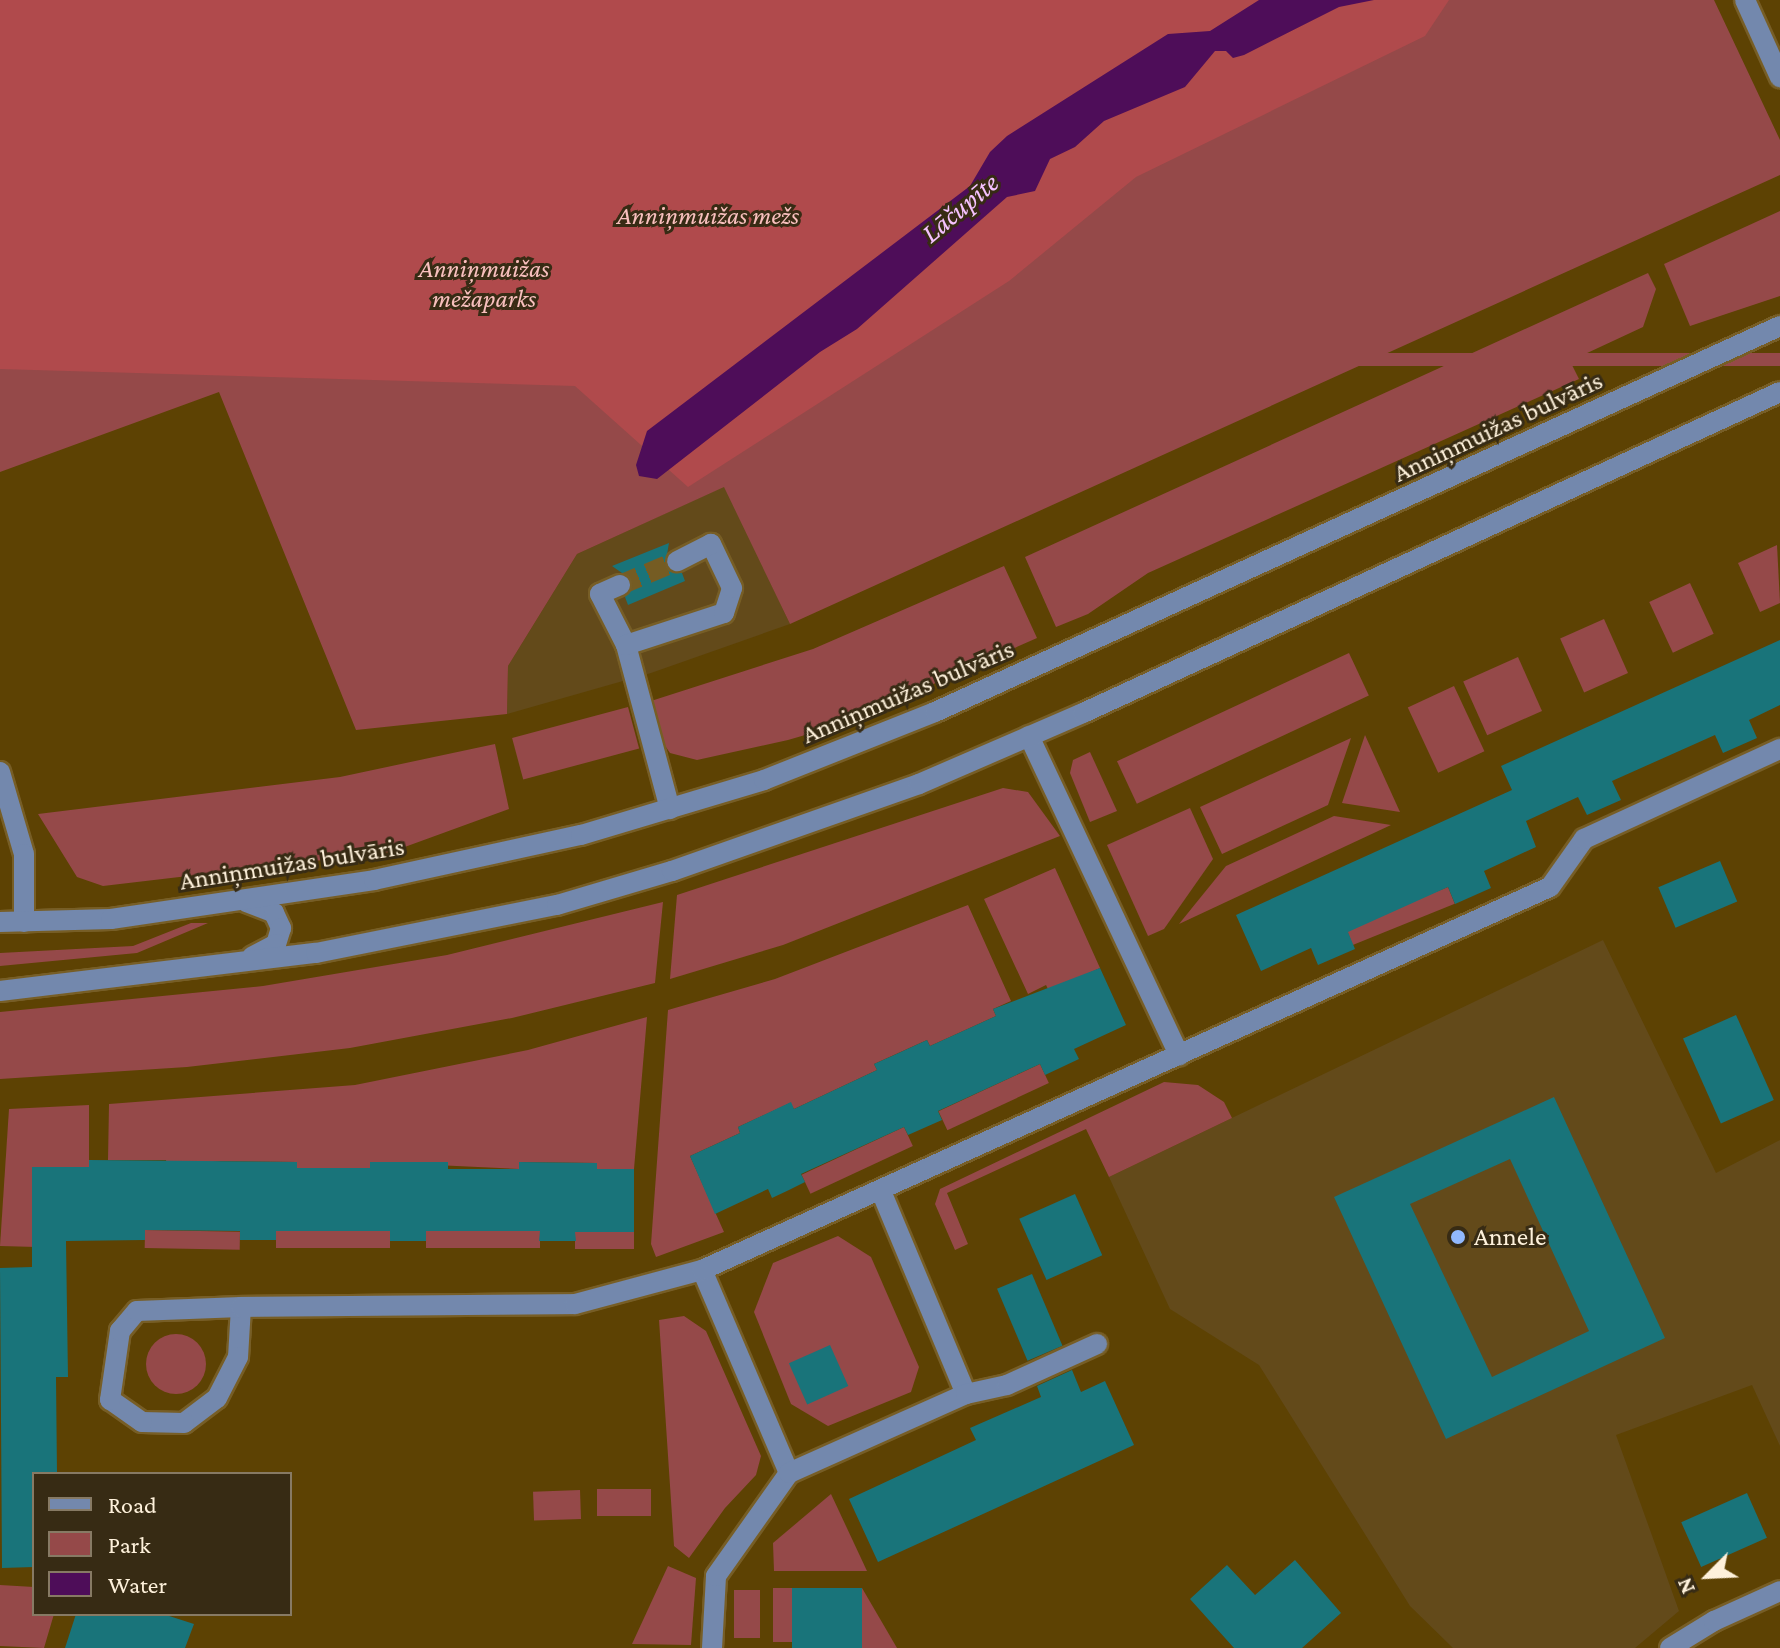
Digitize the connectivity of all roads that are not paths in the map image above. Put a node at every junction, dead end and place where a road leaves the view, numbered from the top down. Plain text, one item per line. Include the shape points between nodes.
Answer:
1 (1745, 0) edge
2 (1780, 77) edge
3 (1780, 326) edge
4 (1780, 392) edge
5 (677, 561) tunnel mouth
6 (620, 585) tunnel mouth
7 (626, 645) junction
8 (1029, 736) junction
9 (1780, 749) edge
10 (0, 772) edge
11 (670, 809) junction
12 (230, 900) junction
13 (0, 922) edge
14 (24, 922) junction
15 (241, 962) junction
16 (0, 991) edge
17 (1179, 1055) junction
18 (881, 1191) junction
19 (702, 1270) junction
20 (241, 1307) junction
21 (1097, 1344) dead end
22 (966, 1394) junction
23 (789, 1473) junction
24 (1780, 1591) edge
25 (712, 1648) edge
26 (1670, 1648) edge

1 - 2 street
3 - 11 street, Anniņmuižas bulvāris via 935,712 764,780
4 - 8 street
5 - 7 street via 711,544 732,588 724,613
6 - 7 street via 600,594
7 - 11 street
8 - 15 street via 807,826 557,905 415,935
8 - 17 street
9 - 17 street via 1584,839 1550,887
10 - 14 street via 24,854
11 - 12 street, Anniņmuižas bulvāris via 472,861
12 - 14 street, Anniņmuižas bulvāris via 111,919
12 - 15 street via 267,908 281,928 276,944
13 - 14 street, Anniņmuižas bulvāris
15 - 16 street
17 - 18 street
18 - 19 street
18 - 22 street
19 - 20 street via 575,1304
19 - 23 street
20 - 20 street via 137,1311 120,1331 110,1400 142,1422 184,1423 217,1398 238,1357
21 - 22 street via 1007,1385
22 - 23 street
23 - 25 street via 716,1576
24 - 26 street

